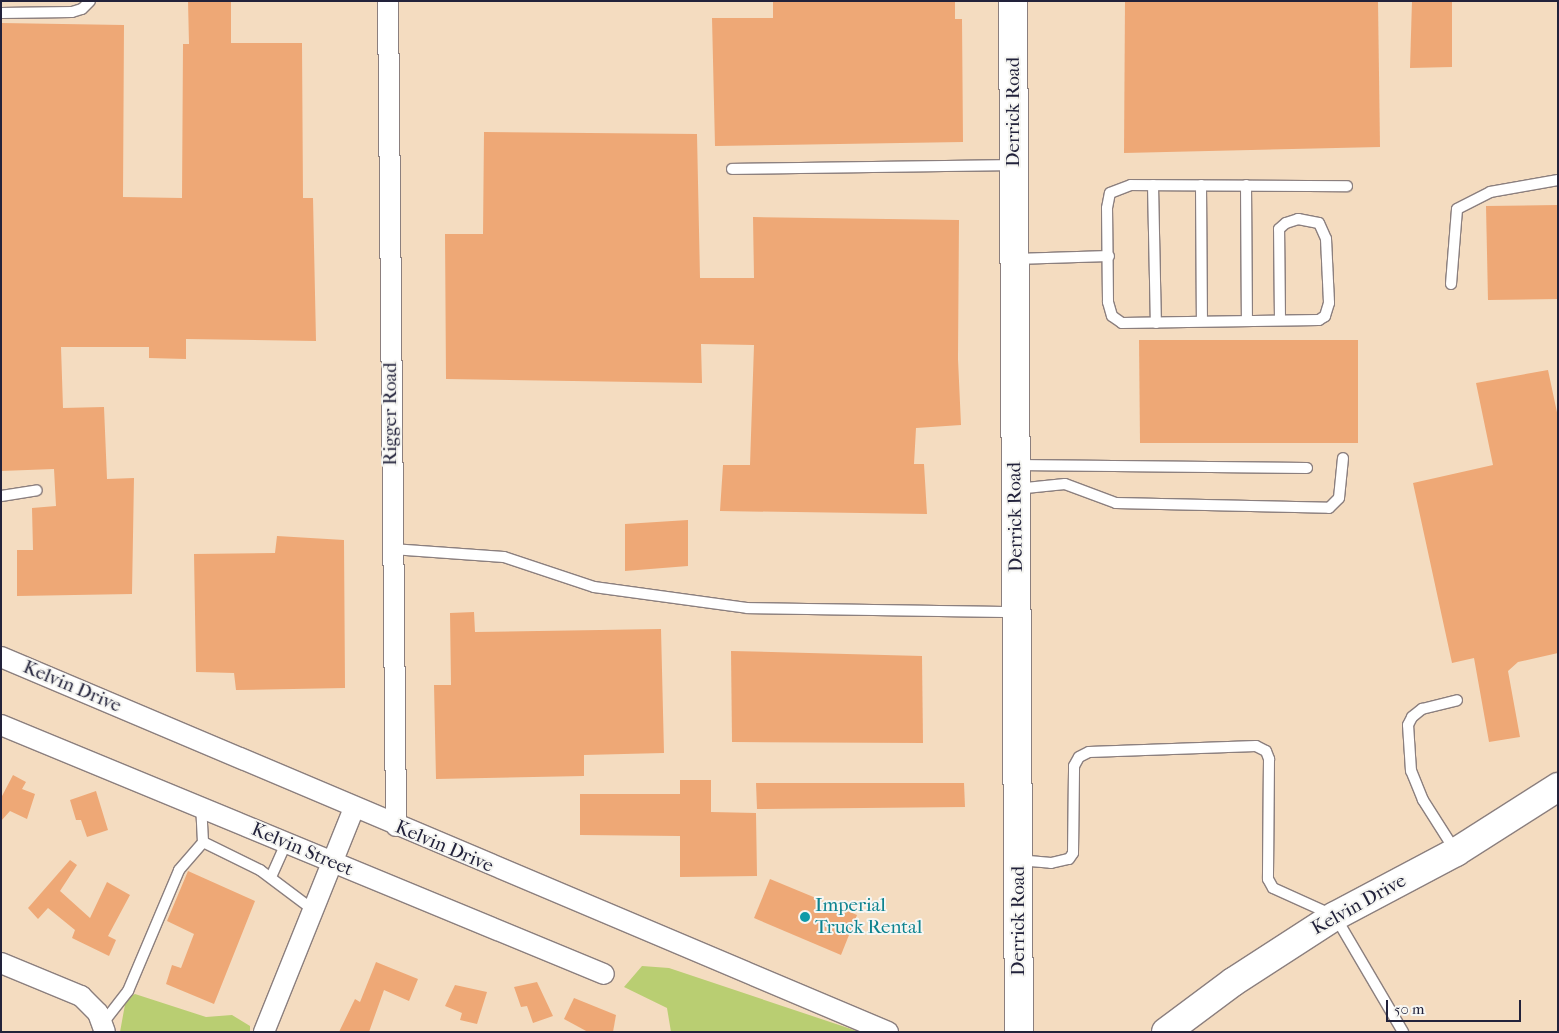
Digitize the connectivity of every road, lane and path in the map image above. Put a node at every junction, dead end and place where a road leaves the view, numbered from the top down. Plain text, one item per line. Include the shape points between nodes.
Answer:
1 (90, 1) edge
2 (388, 1) edge
3 (1013, 1) edge
4 (1, 13) edge
5 (1014, 165) junction
6 (732, 169) dead end
7 (1558, 180) edge
8 (1201, 185) junction
9 (1153, 186) junction
10 (1246, 186) junction
11 (1347, 186) dead end
12 (1109, 256) junction
13 (1015, 259) junction
14 (1451, 284) dead end
15 (1247, 320) junction
16 (1280, 320) junction
17 (1202, 321) junction
18 (1156, 323) junction
19 (1343, 458) dead end
20 (1307, 468) dead end
21 (1015, 477) junction
22 (37, 490) dead end
23 (1, 496) edge
24 (392, 549) junction
25 (1017, 612) junction
26 (1, 658) edge
27 (1457, 700) dead end
28 (1, 725) edge
29 (1558, 786) edge
30 (202, 808) junction
31 (354, 808) junction
32 (396, 826) junction
33 (202, 842) junction
34 (286, 844) junction
35 (1456, 852) junction
36 (1018, 860) junction
37 (331, 862) junction
38 (271, 877) junction
39 (312, 909) junction
40 (1335, 916) junction
41 (1, 963) edge
42 (604, 974) dead end
43 (104, 1027) edge
44 (264, 1032) edge
45 (888, 1032) edge
46 (1019, 1032) edge
47 (1166, 1032) edge
48 (1403, 1032) edge

1 - 4 lane via 82,9 72,12
2 - 24 street, Rigger Road
3 - 5 street, Derrick Road
5 - 6 lane
5 - 13 street, Derrick Road
7 - 14 lane via 1490,192 1457,209
8 - 9 lane
8 - 10 lane
8 - 17 lane
9 - 12 lane via 1122,186 1110,193 1107,208
9 - 18 lane
10 - 11 lane
10 - 15 lane
12 - 13 lane
12 - 18 lane via 1108,302 1112,316 1122,324
13 - 21 street, Derrick Road
15 - 16 lane
15 - 17 lane
16 - 16 lane via 1279,229 1291,221 1314,221 1323,228 1326,239 1328,310 1319,320
17 - 18 lane
19 - 21 lane via 1339,498 1329,508 1116,503 1065,484
20 - 21 lane
21 - 25 street, Derrick Road
22 - 23 lane
24 - 25 lane via 504,557 594,587 746,608
24 - 32 street, Rigger Road
25 - 36 street, Derrick Road
26 - 31 street, Kelvin Drive
27 - 35 lane via 1422,709 1408,725 1411,771 1423,800
28 - 30 street, Kelvin Street
29 - 35 street, Kelvin Drive
30 - 33 lane
30 - 34 street, Kelvin Street
31 - 32 street, Kelvin Drive
31 - 37 street
32 - 45 street, Kelvin Drive
33 - 38 lane
33 - 43 lane via 179,870 128,991
34 - 37 street, Kelvin Street
34 - 38 lane
35 - 40 street, Kelvin Drive
36 - 40 lane via 1051,863 1069,859 1073,853 1074,766 1079,757 1089,752 1256,746 1266,751 1269,759 1268,880 1273,888
36 - 46 street, Derrick Road
37 - 39 street
37 - 42 street, Kelvin Street
38 - 39 lane
39 - 44 street
40 - 47 street, Kelvin Drive via 1234,982
40 - 48 lane
41 - 43 street via 80,996 90,1003

